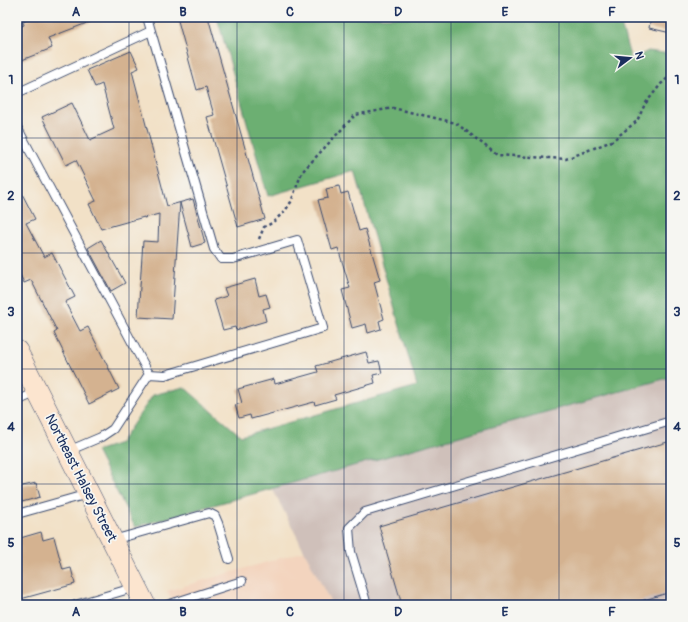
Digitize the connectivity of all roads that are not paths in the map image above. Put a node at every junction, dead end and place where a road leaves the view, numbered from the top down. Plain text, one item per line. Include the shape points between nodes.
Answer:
1 (147, 17) edge
2 (151, 31) junction
3 (17, 93) edge
4 (17, 126) edge
5 (17, 351) edge
6 (149, 374) junction
7 (37, 392) junction
8 (17, 401) edge
9 (671, 421) edge
10 (68, 452) junction
11 (89, 493) junction
12 (17, 514) edge
13 (113, 541) junction
14 (229, 559) dead end
15 (242, 581) dead end
16 (141, 596) edge
17 (75, 605) edge
18 (167, 605) edge
19 (367, 605) edge

1 - 2 lane
2 - 3 lane
2 - 6 lane via 214,249 221,259 233,259 298,240 323,328 165,375
4 - 6 lane
5 - 7 main road, Northeast Halsey Street
6 - 10 lane via 113,429
7 - 8 lane
7 - 10 main road, Northeast Halsey Street
9 - 19 lane via 365,512 349,528 351,552
10 - 11 main road, Northeast Halsey Street
11 - 12 lane
11 - 13 main road, Northeast Halsey Street
13 - 14 lane via 209,513 215,516
13 - 16 main road, Northeast Halsey Street
15 - 18 lane
16 - 17 lane

